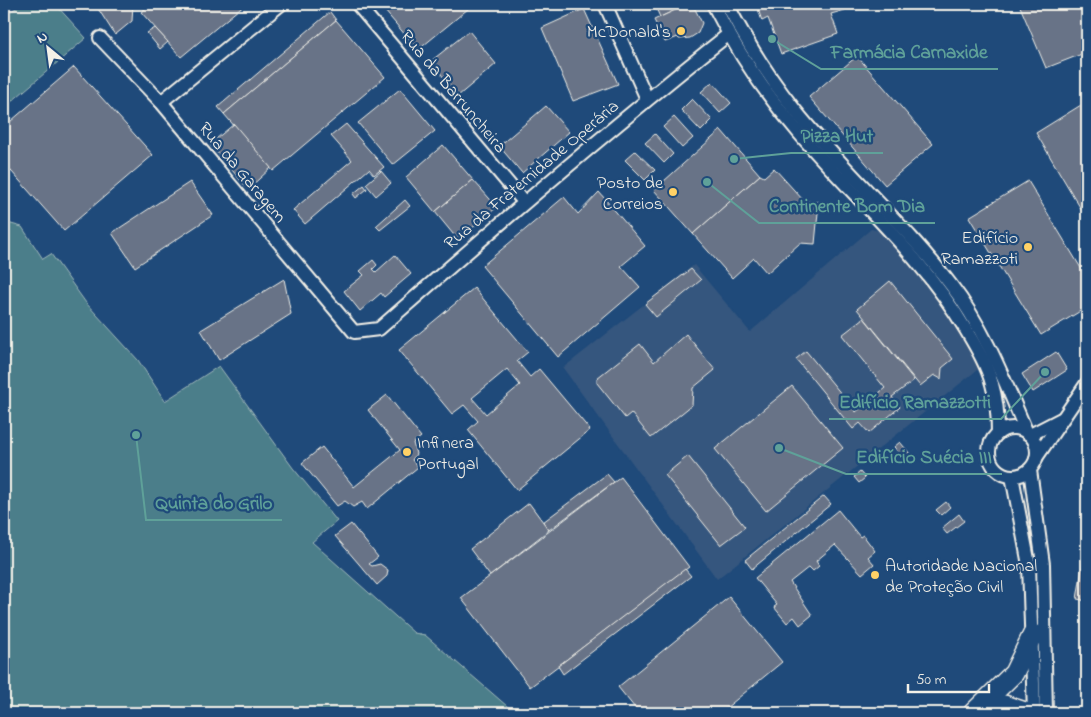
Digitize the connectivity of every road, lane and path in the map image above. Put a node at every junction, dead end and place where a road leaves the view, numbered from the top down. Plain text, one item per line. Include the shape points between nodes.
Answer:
1 (281, 4) edge
2 (357, 4) edge
3 (605, 4) edge
4 (713, 4) edge
5 (727, 4) edge
6 (729, 34) junction
7 (100, 38) dead end
8 (647, 99) junction
9 (161, 102) junction
10 (524, 202) junction
11 (354, 332) joint
12 (1087, 383) edge
13 (1063, 418) junction
14 (998, 433) junction
15 (1028, 434) junction
16 (1036, 458) junction
17 (1030, 470) junction
18 (1012, 476) junction
19 (1033, 634) junction
20 (974, 713) edge
21 (1028, 713) edge
22 (1034, 713) edge
23 (1046, 713) edge

1 - 9 street
2 - 10 street, Rua da Barruncheira
3 - 8 street
4 - 6 street
5 - 15 street via 756,56 795,110 952,286 988,346
6 - 8 street, Rua da Fraternidade Operária
6 - 14 street via 780,111 923,269 956,313 992,383
7 - 9 street, Rua da Garagem
8 - 10 street, Rua da Fraternidade Operária
9 - 11 street, Rua da Garagem
10 - 11 street, Rua da Fraternidade Operária via 379,329
12 - 13 street
13 - 15 street
13 - 16 street
14 - 15 street via 1010,428
14 - 18 street via 990,446 990,462 1001,474
15 - 16 street via 1036,446
16 - 17 street
17 - 18 street
17 - 23 street via 1044,564
18 - 19 street via 1029,565
19 - 20 highway via 1014,673
19 - 22 street
20 - 21 highway via 1004,705

